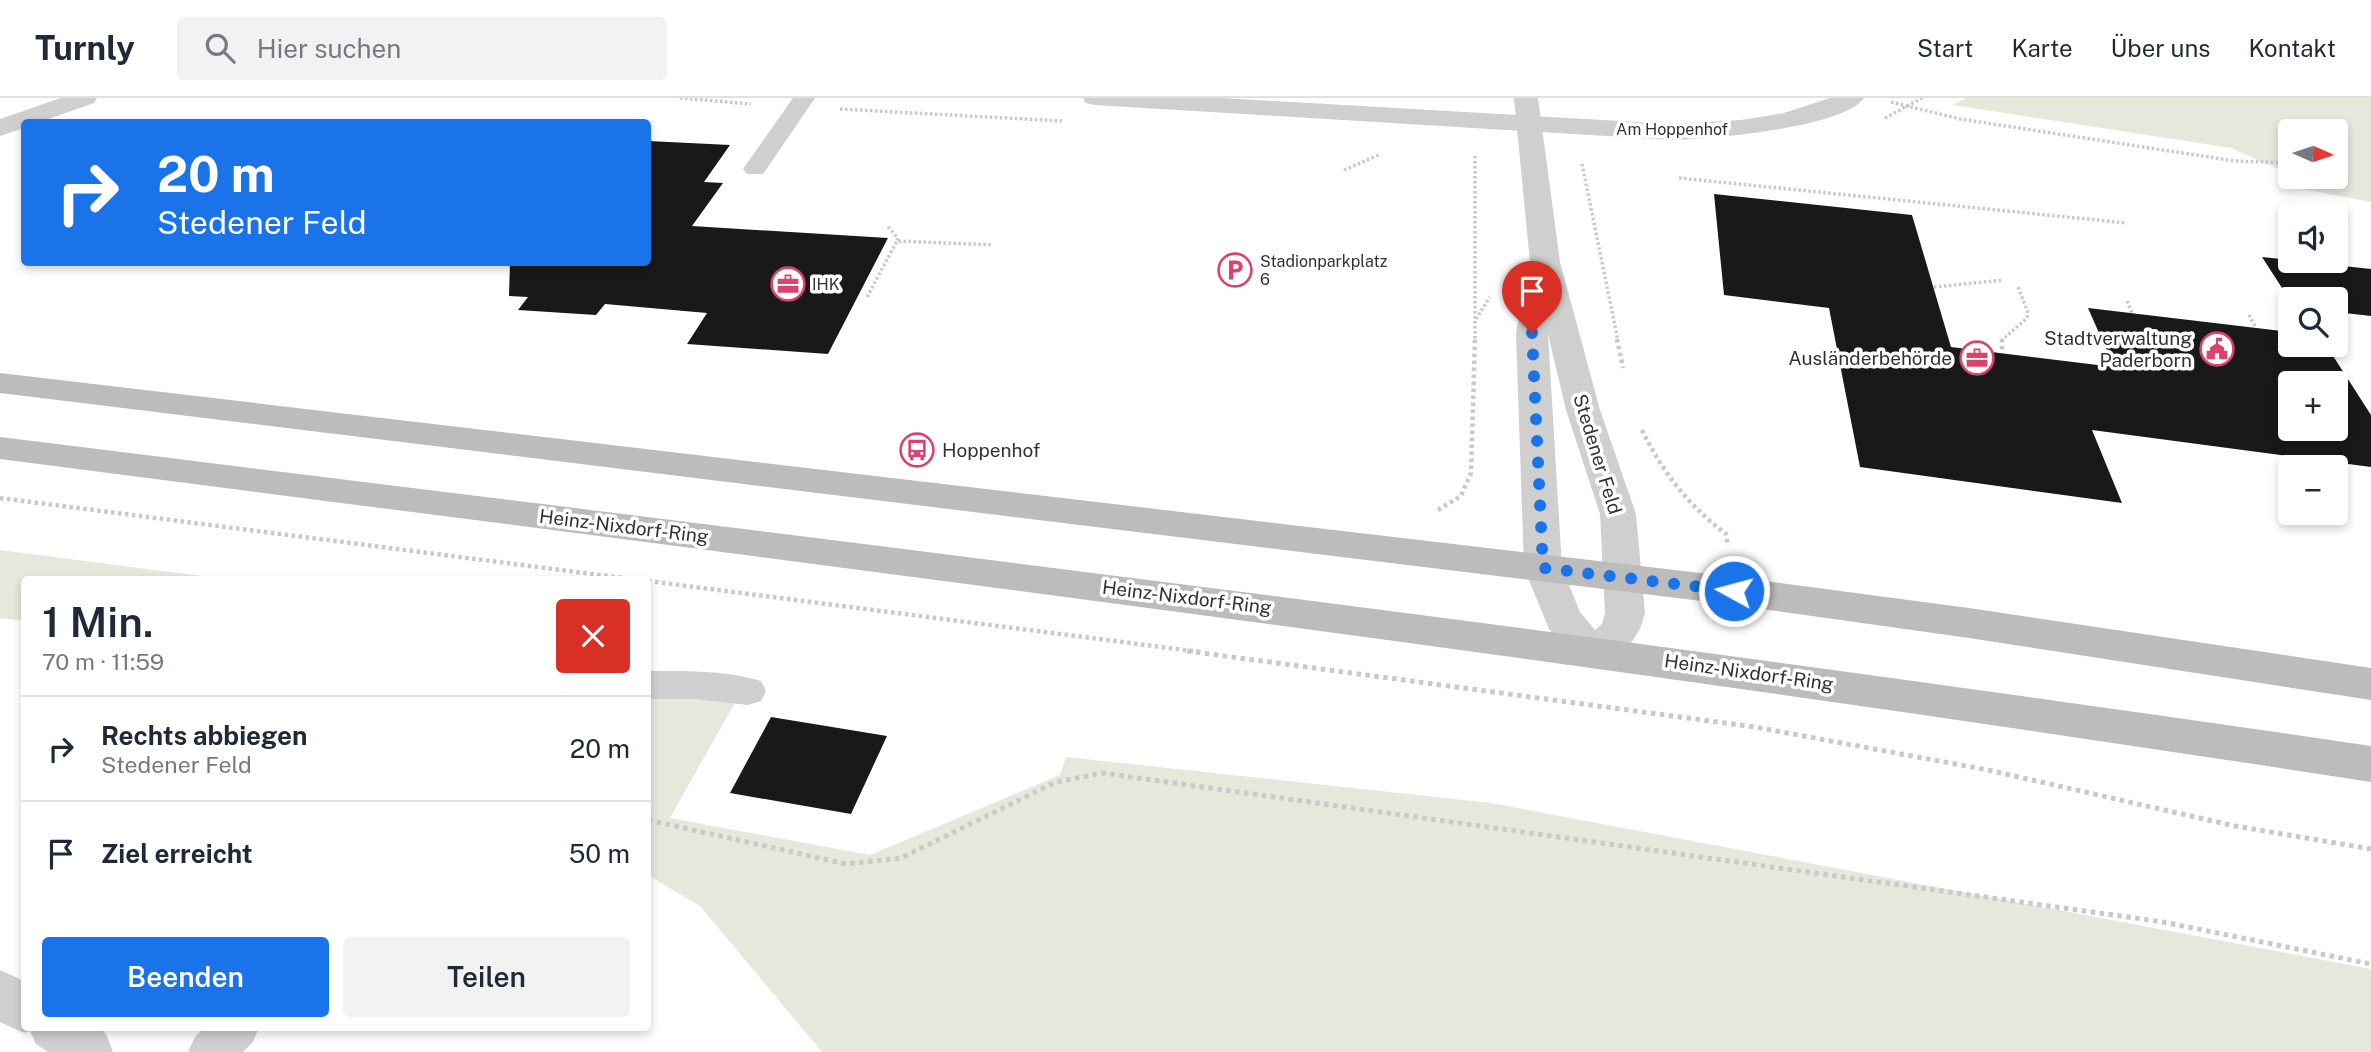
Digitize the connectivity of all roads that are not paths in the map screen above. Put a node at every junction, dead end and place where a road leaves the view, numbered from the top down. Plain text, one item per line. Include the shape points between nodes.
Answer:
1 (85, 98) edge
2 (1095, 98) edge
3 (1852, 98) edge
4 (801, 102) edge
5 (1528, 111) edge
6 (34, 119) edge
7 (21, 123) edge
8 (21, 125) edge
9 (0, 128) edge
10 (0, 135) edge
11 (754, 169) dead end
12 (1545, 262) junction
13 (0, 383) edge
14 (0, 448) edge
15 (1543, 568) junction
16 (1624, 578) junction
17 (1594, 650) junction
18 (2371, 684) edge
19 (651, 685) edge
20 (748, 691) dead end
21 (2371, 764) edge
22 (0, 994) edge
23 (21, 1007) edge
24 (60, 1031) edge
25 (233, 1031) edge
26 (87, 1052) edge
27 (211, 1052) edge

1 - 6 street
2 - 5 street
3 - 5 street, Am Hoppenhof via 1784,122 1734,130 1672,132 1577,126
4 - 11 lane
5 - 12 street, Stedener Feld
7 - 9 street
8 - 10 street
12 - 15 street, Stedener Feld via 1532,333
12 - 16 street, Stedener Feld via 1583,410 1618,514
13 - 15 main road
14 - 17 main road, Heinz-Nixdorf-Ring
15 - 16 main road
15 - 17 street, Stedener Feld via 1563,619
16 - 17 street, Stedener Feld via 1625,613 1620,629 1606,645
16 - 18 main road via 1956,621
17 - 21 main road, Heinz-Nixdorf-Ring
19 - 20 lane
22 - 23 street
24 - 26 street
25 - 27 lane

